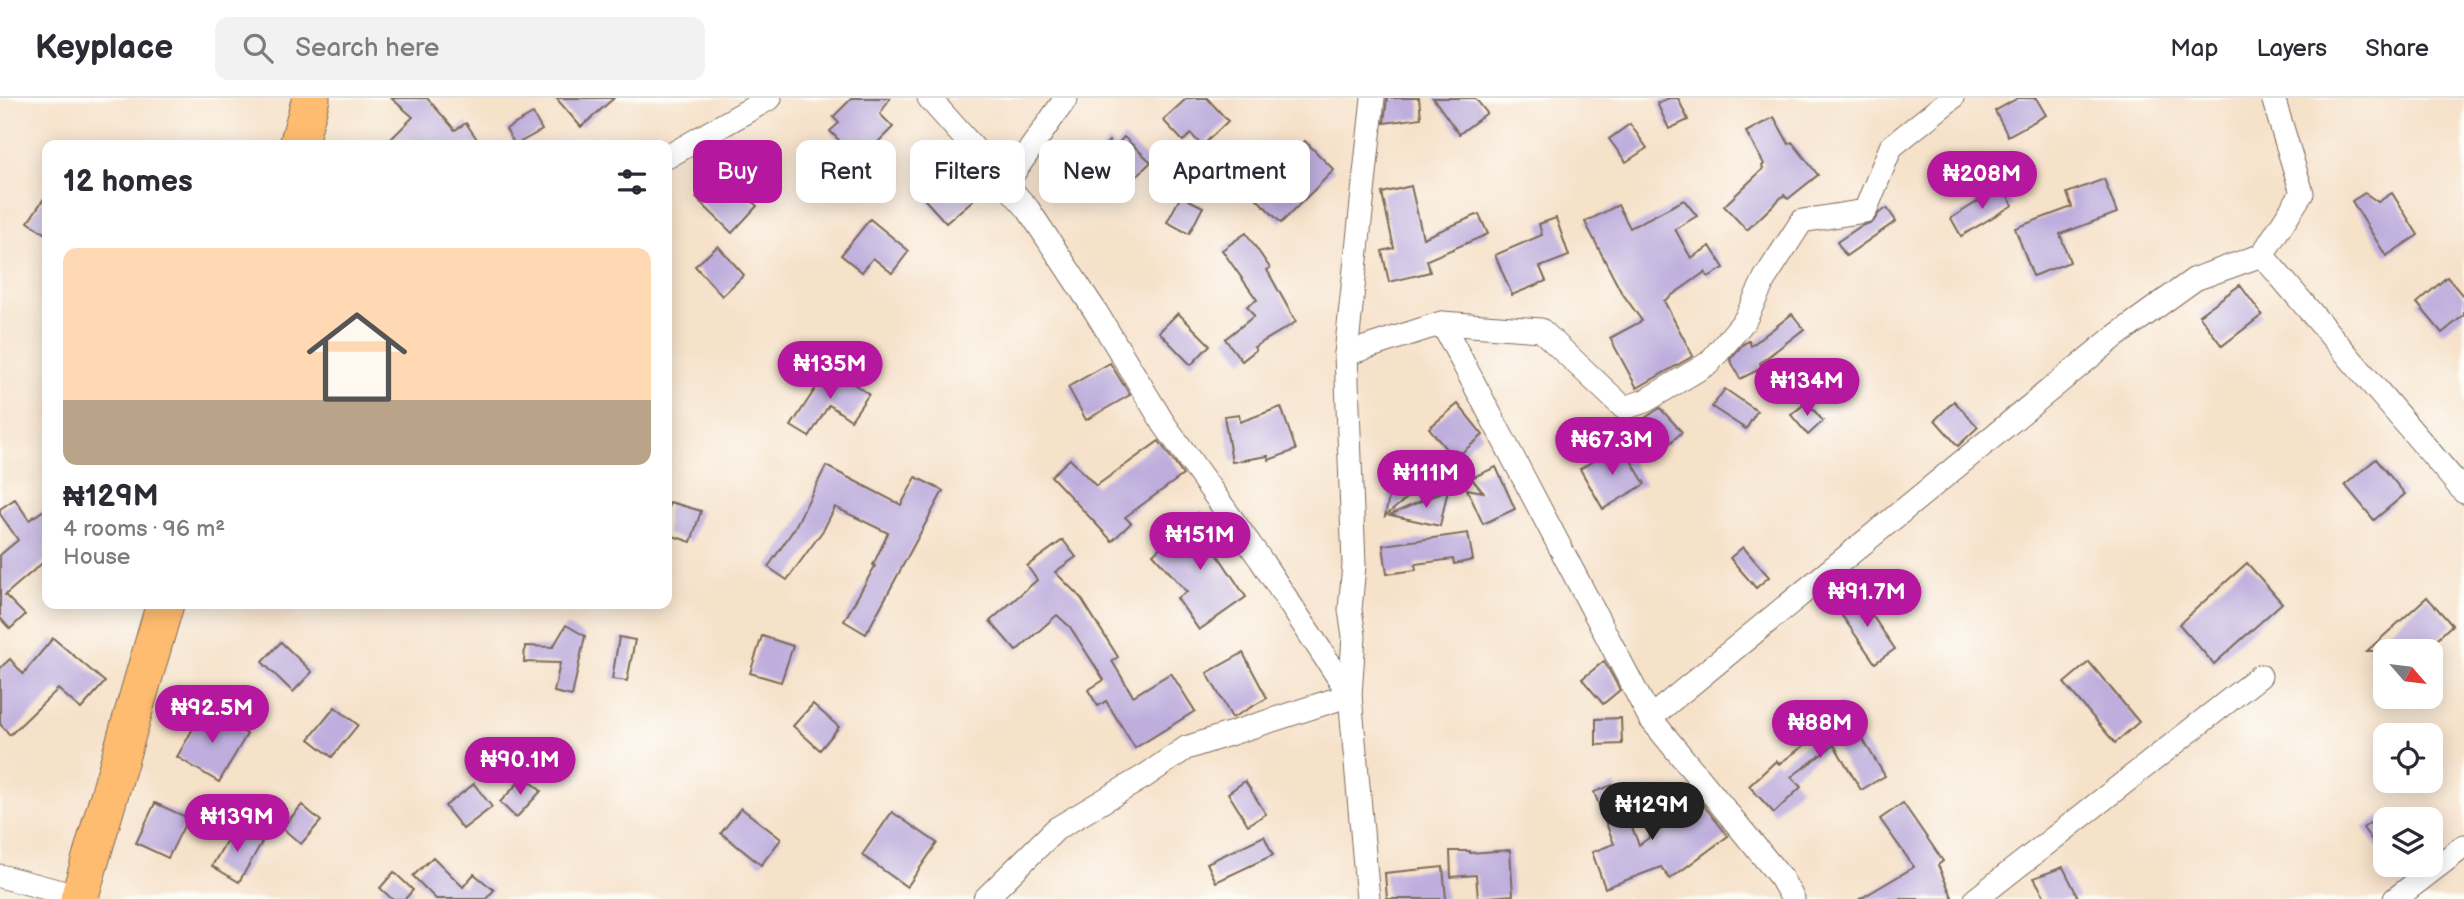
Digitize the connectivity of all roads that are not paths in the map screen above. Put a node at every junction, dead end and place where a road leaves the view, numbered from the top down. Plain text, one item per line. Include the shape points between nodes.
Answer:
1 (311, 98) edge
2 (771, 98) edge
3 (929, 98) edge
4 (1066, 98) edge
5 (1373, 98) edge
6 (1952, 98) edge
7 (2273, 98) edge
8 (303, 140) edge
9 (966, 140) edge
10 (672, 154) edge
11 (1025, 156) edge
12 (1022, 203) edge
13 (2262, 255) junction
14 (1442, 323) junction
15 (1346, 354) junction
16 (2464, 492) edge
17 (164, 609) edge
18 (2260, 676) dead end
19 (1349, 695) junction
20 (1650, 718) junction
21 (2464, 846) edge
22 (0, 876) edge
23 (82, 898) edge
24 (985, 899) edge
25 (1368, 899) edge
26 (1793, 899) edge
27 (1976, 899) edge
28 (2395, 899) edge

1 - 8 main road
2 - 10 street
3 - 9 street
4 - 11 street
5 - 15 street
6 - 14 street via 1891,147 1865,211 1802,221 1745,320 1709,363 1645,401 1625,408 1541,330
7 - 13 street via 2302,193
12 - 19 street via 1096,312 1164,424
13 - 16 street
13 - 20 street via 2195,279 2113,338
14 - 15 street
14 - 20 street
15 - 19 street via 1354,565
17 - 23 main road
18 - 27 street
19 - 24 street via 1185,748 1056,830
19 - 25 street
20 - 26 street via 1781,878
21 - 28 street
22 - 23 street

